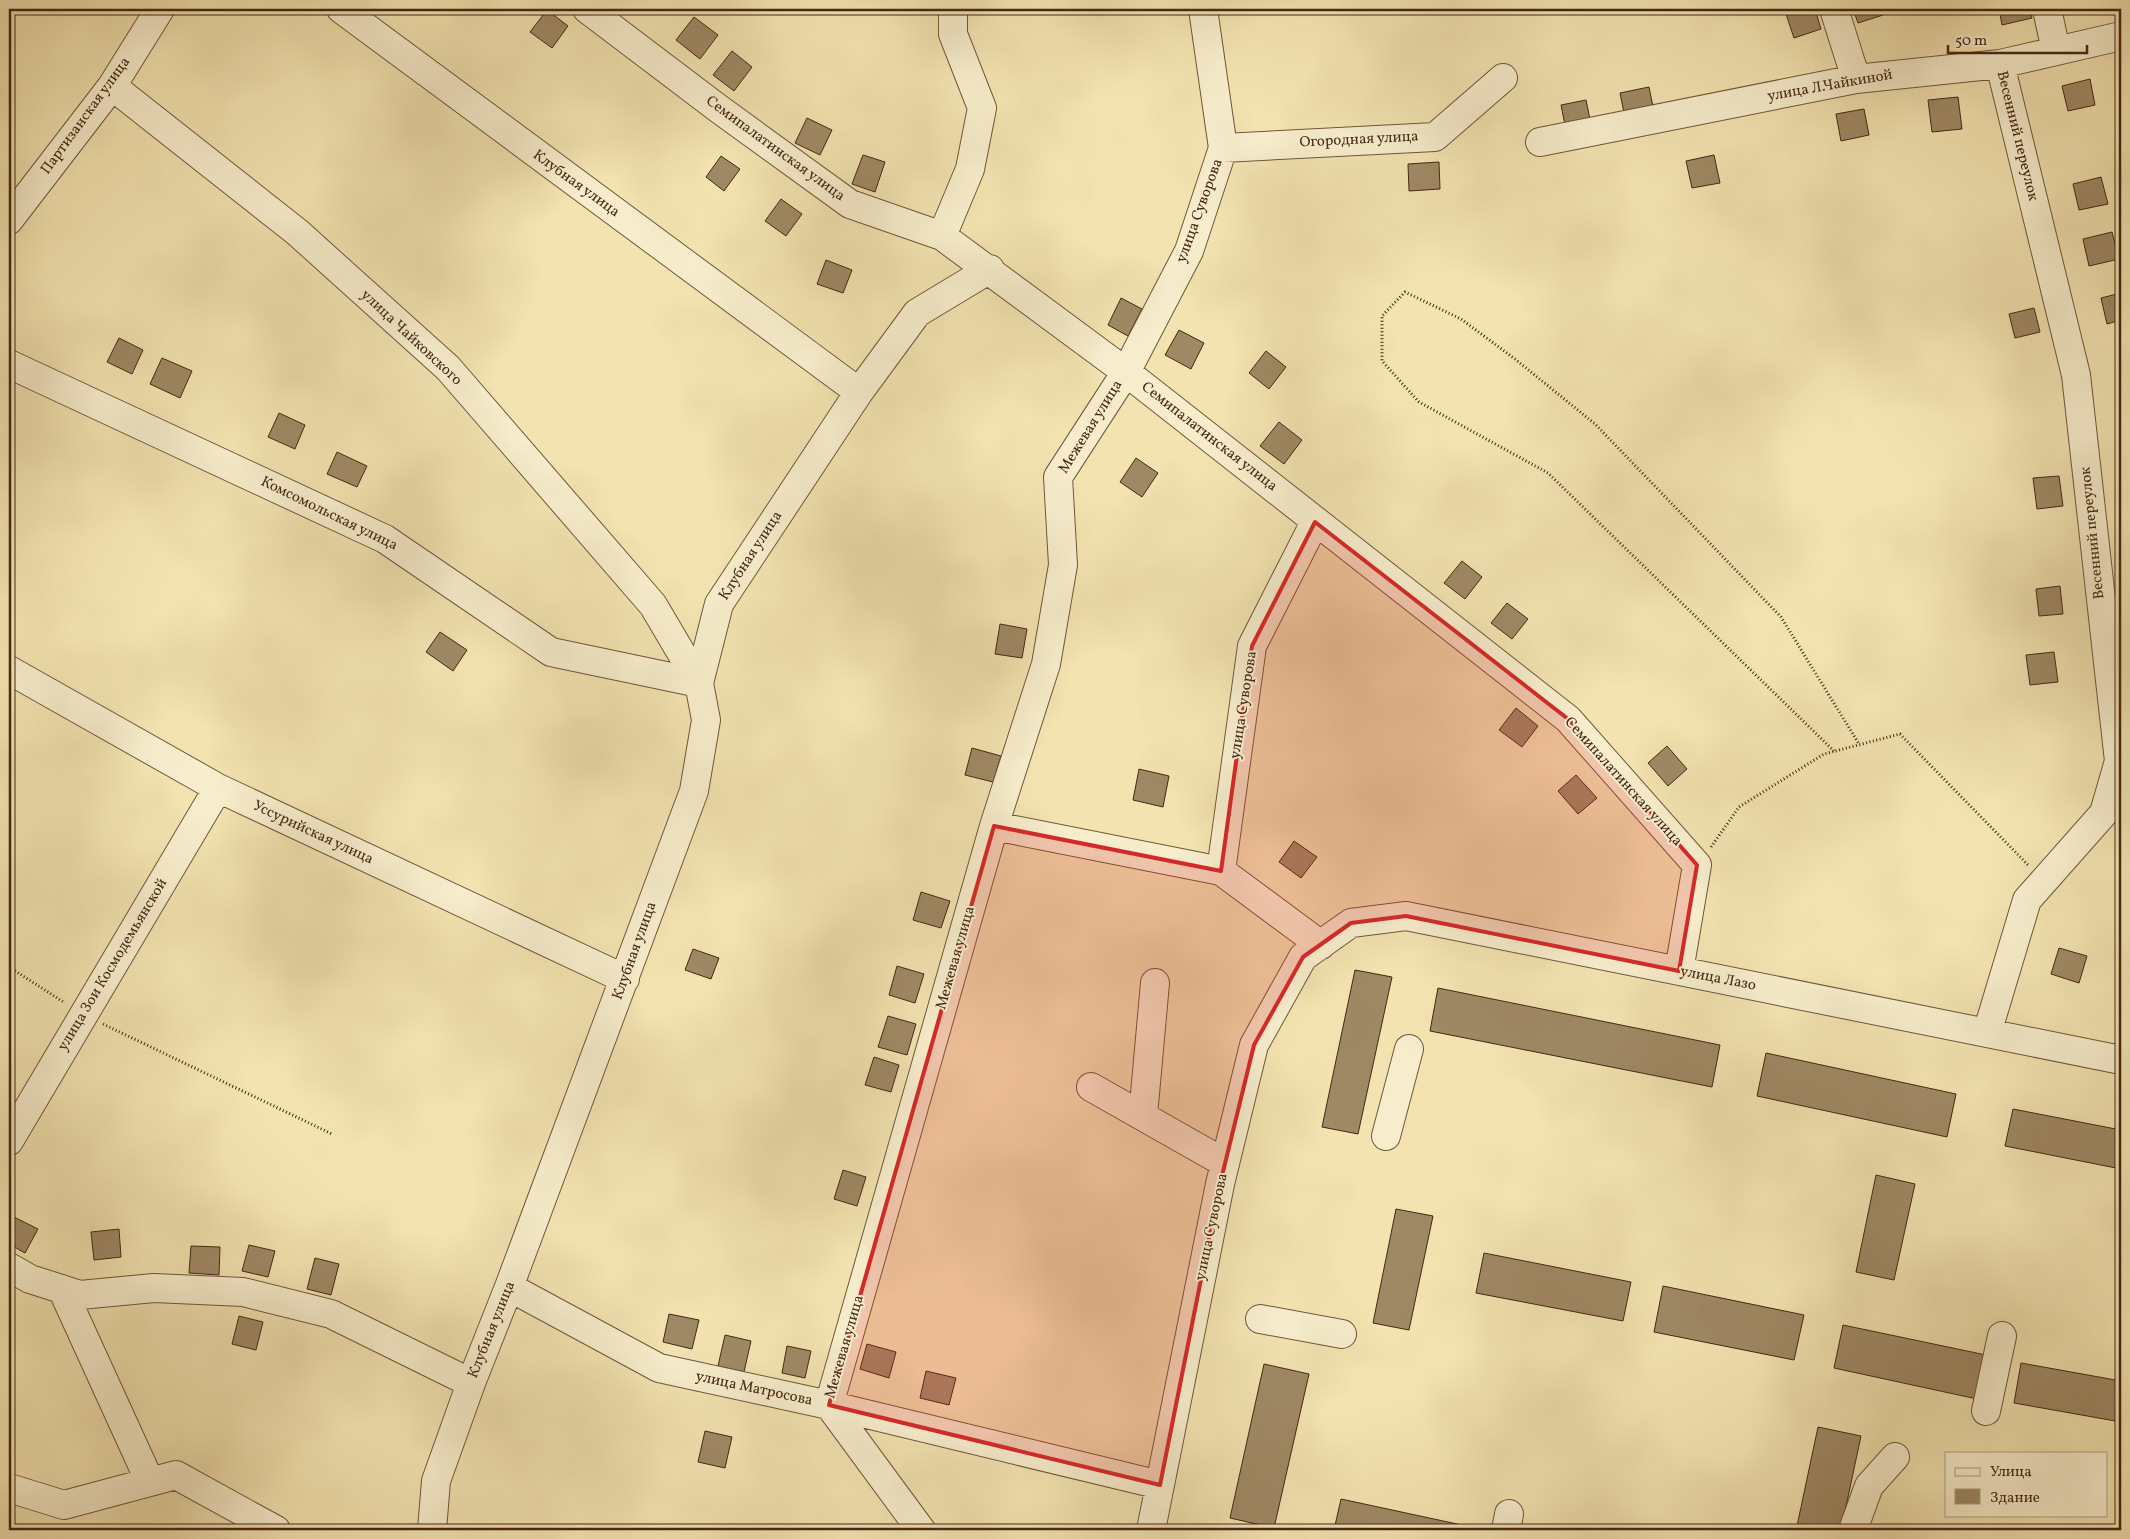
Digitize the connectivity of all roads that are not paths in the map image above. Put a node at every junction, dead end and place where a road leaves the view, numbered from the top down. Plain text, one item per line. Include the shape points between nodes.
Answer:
1 (160, 9) edge
2 (341, 9) edge
3 (586, 9) edge
4 (953, 9) edge
5 (1203, 9) edge
6 (1834, 9) edge
7 (2047, 9) edge
8 (2121, 36) edge
9 (2056, 51) junction
10 (2000, 64) junction
11 (1503, 78) dead end
12 (1856, 79) junction
13 (112, 86) junction
14 (1540, 142) dead end
15 (1223, 148) junction
16 (9, 220) edge
17 (942, 236) junction
18 (990, 270) junction
19 (9, 364) edge
20 (1126, 372) junction
21 (859, 392) junction
22 (1315, 522) junction
23 (9, 670) edge
24 (699, 683) junction
25 (218, 788) junction
26 (994, 826) junction
27 (1221, 871) junction
28 (1321, 945) junction
29 (1679, 971) junction
30 (625, 979) junction
31 (1155, 983) dead end
32 (1987, 1033) junction
33 (1409, 1049) dead end
34 (2121, 1060) edge
35 (1091, 1087) dead end
36 (1143, 1116) junction
37 (1386, 1136) dead end
38 (9, 1141) edge
39 (1225, 1162) junction
40 (9, 1267) edge
41 (509, 1287) junction
42 (62, 1289) junction
43 (1260, 1319) dead end
44 (1342, 1334) dead end
45 (2002, 1336) dead end
46 (470, 1383) junction
47 (828, 1405) junction
48 (1986, 1411) dead end
49 (1895, 1457) dead end
50 (150, 1482) junction
51 (1160, 1485) junction
52 (9, 1488) edge
53 (276, 1530) edge
54 (432, 1530) edge
55 (921, 1530) edge
56 (1151, 1530) edge
57 (1853, 1530) edge

1 - 13 street, Партизанская улица
2 - 21 street, Клубная улица
3 - 17 street, Семипалатинская улица via 850,204
4 - 17 street via 953,34 982,108 970,169
5 - 15 street, улица Суворова
6 - 12 street
7 - 9 street
8 - 9 street, улица Л.Чайкиной
9 - 10 street, улица Л.Чайкиной
10 - 12 street, улица Л.Чайкиной
10 - 32 street, Весенний переулок via 2076,374 2119,761 2104,813 2026,900
11 - 15 street, Огородная улица via 1435,136
12 - 14 street, улица Л.Чайкиной
13 - 16 street, Партизанская улица
13 - 24 street, улица Чайковского via 297,232 448,368 653,605
15 - 20 street, улица Суворова via 1189,251
17 - 18 street, Семипалатинская улица
18 - 20 street, Семипалатинская улица
18 - 21 street, Клубная улица via 917,313
19 - 24 street, Комсомольская улица via 385,539 551,652
20 - 22 street, Семипалатинская улица
20 - 26 street, Межевая улица via 1058,477 1063,565 1046,664
21 - 24 street, Клубная улица via 719,604
22 - 27 street, улица Суворова via 1252,646
22 - 29 street, Семипалатинская улица via 1568,720 1698,865
23 - 25 street, Уссурийская улица
24 - 30 street, Клубная улица via 706,720 694,791
25 - 30 street, Уссурийская улица
25 - 38 street, улица Зои Космодемьянской
26 - 27 street
26 - 47 street, Межевая улица
27 - 28 street
28 - 29 street, улица Лазо via 1351,923 1406,916
28 - 39 street, улица Суворова via 1303,957 1254,1045
29 - 32 street, улица Лазо
30 - 41 street, Клубная улица
31 - 36 street
32 - 34 street, улица Лазо
33 - 37 street
35 - 36 street
36 - 39 street
39 - 51 street, улица Суворова
40 - 42 street via 30,1279
41 - 46 street, Клубная улица
41 - 47 street, улица Матросова via 659,1368
42 - 46 street via 80,1295 154,1288 243,1292 331,1314
42 - 50 street
43 - 44 street
45 - 48 street
46 - 54 street, Клубная улица via 436,1481
47 - 51 street, улица Матросова
47 - 55 street, Межевая улица
49 - 57 street via 1870,1486
50 - 52 street via 64,1505
50 - 53 street via 176,1475
51 - 56 street, улица Суворова

